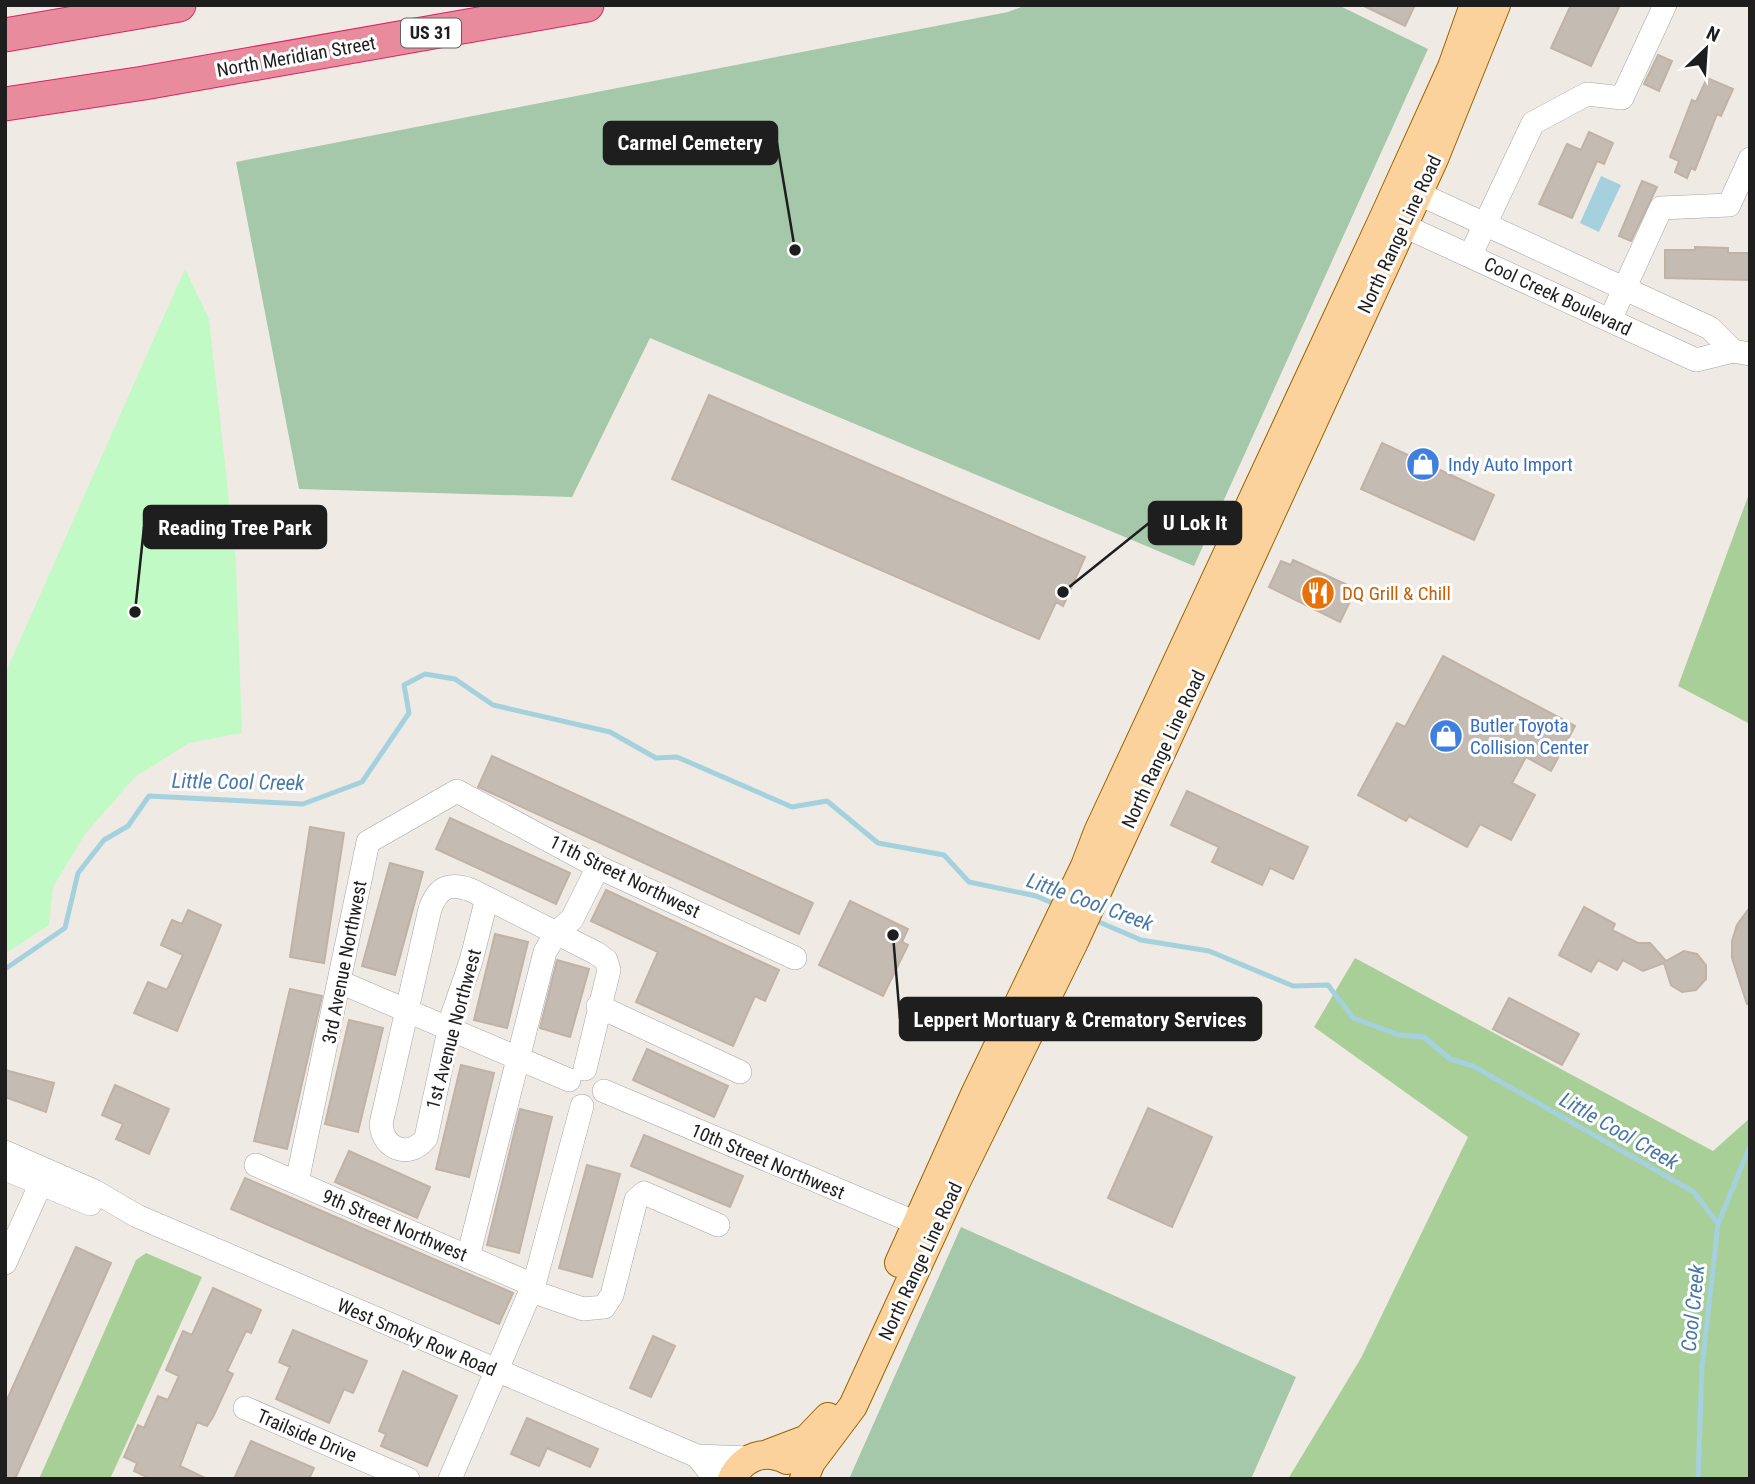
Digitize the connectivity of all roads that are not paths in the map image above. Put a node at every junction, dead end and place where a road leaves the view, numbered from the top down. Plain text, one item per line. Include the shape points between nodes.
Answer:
1 (179, 5) edge
2 (587, 5) edge
3 (1474, 5) edge
4 (1496, 5) edge
5 (1665, 5) edge
6 (5, 36) edge
7 (5, 104) edge
8 (1750, 159) edge
9 (1408, 189) junction
10 (1393, 221) junction
11 (1485, 224) junction
12 (1470, 256) junction
13 (1624, 288) junction
14 (1610, 320) junction
15 (1742, 353) edge
16 (457, 791) joint
17 (598, 867) junction
18 (487, 898) junction
19 (556, 933) junction
20 (795, 958) dead end
21 (340, 982) junction
22 (598, 1006) junction
23 (407, 1010) junction
24 (450, 1028) junction
25 (517, 1058) junction
26 (740, 1072) dead end
27 (577, 1075) junction
28 (604, 1091) junction
29 (582, 1106) junction
30 (5, 1152) edge
31 (256, 1165) dead end
32 (5, 1169) edge
33 (43, 1177) junction
34 (297, 1182) junction
35 (718, 1224) dead end
36 (924, 1227) junction
37 (468, 1256) junction
38 (5, 1263) edge
39 (532, 1288) junction
40 (498, 1373) junction
41 (245, 1408) dead end
42 (697, 1455) junction
43 (751, 1463) edge
44 (408, 1479) edge
45 (450, 1479) edge
46 (715, 1479) edge
47 (803, 1479) edge

1 - 6 highway
2 - 7 highway, North Meridian Street / US 31
3 - 9 main road, North Range Line Road
4 - 9 main road, North Range Line Road via 1471,73
5 - 11 street via 1622,98 1587,94 1533,123
8 - 13 street via 1728,205 1661,208
9 - 10 main road, North Range Line Road
9 - 11 street, Cool Creek Boulevard
10 - 12 street, Cool Creek Boulevard
10 - 36 main road, North Range Line Road via 1098,832 1095,871
11 - 12 street
11 - 13 street, Cool Creek Boulevard
12 - 14 street, Cool Creek Boulevard
13 - 14 street
13 - 15 street, Cool Creek Boulevard via 1710,328
14 - 15 street, Cool Creek Boulevard via 1696,360
16 - 17 street, 11th Street Northwest
16 - 21 street, 3rd Avenue Northwest via 368,842
17 - 19 street via 572,919
17 - 20 street, 11th Street Northwest
18 - 19 street
18 - 23 street, 1st Avenue Northwest via 461,886 445,887 434,898
18 - 24 street, 1st Avenue Northwest
19 - 22 street via 606,960 608,970
19 - 25 street via 545,952
21 - 23 street
21 - 34 street, 3rd Avenue Northwest
22 - 26 street
22 - 27 street
23 - 24 street
23 - 24 street, 1st Avenue Northwest via 381,1124 384,1139 397,1149 412,1149 426,1138
24 - 25 street
25 - 27 street
25 - 37 street
27 - 28 street via 598,1074
27 - 29 street via 569,1096
28 - 29 street via 598,1102
28 - 36 street, 10th Street Northwest
29 - 39 street
30 - 33 street, West Smoky Row Road
31 - 34 street, 9th Street Northwest
32 - 33 street, West Smoky Row Road
33 - 38 street
33 - 40 street, West Smoky Row Road
34 - 37 street, 9th Street Northwest
35 - 39 street, 9th Street Northwest via 644,1193 636,1200 612,1295 604,1307 583,1309
36 - 43 main road, North Range Line Road via 830,1414 807,1439
36 - 47 main road, North Range Line Road via 853,1406
37 - 39 street, 9th Street Northwest
39 - 40 street
40 - 42 street, West Smoky Row Road
40 - 45 street
41 - 44 street, Trailside Drive
42 - 43 street, West Smoky Row Road
42 - 46 street
43 - 47 main road via 788,1460

